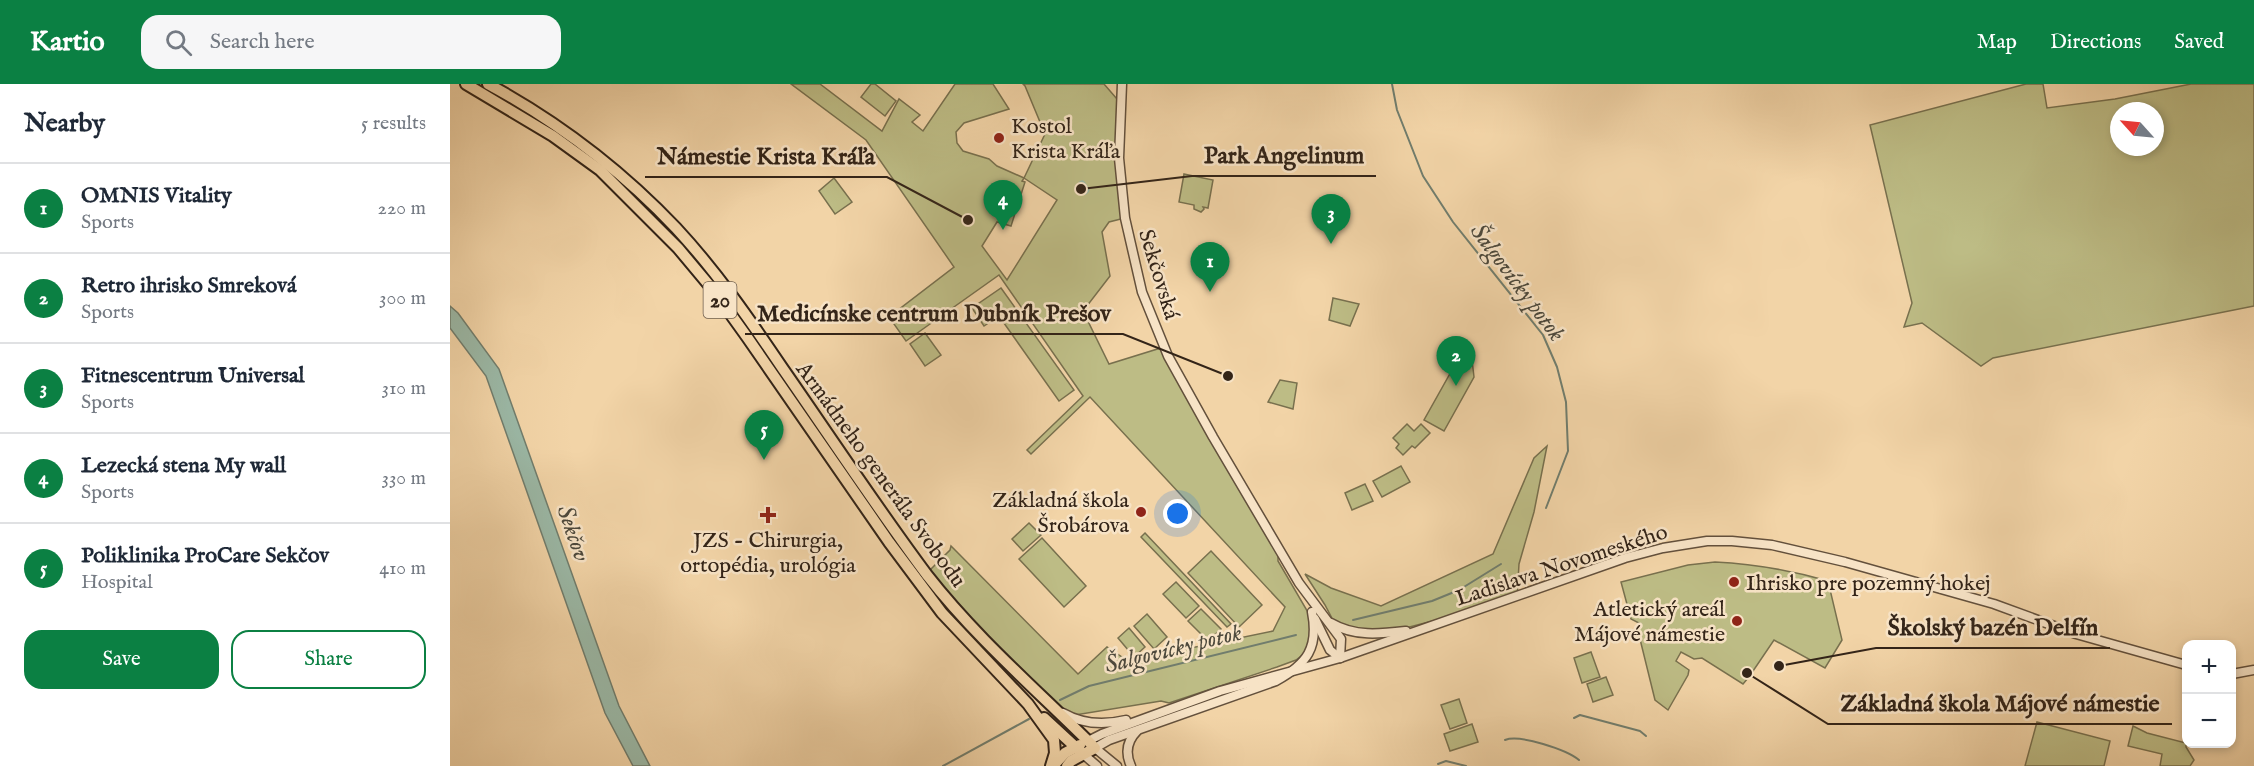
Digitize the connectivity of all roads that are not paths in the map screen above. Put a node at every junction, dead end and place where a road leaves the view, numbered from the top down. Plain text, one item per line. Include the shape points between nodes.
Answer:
1 (466, 84) edge
2 (488, 84) edge
3 (1122, 84) edge
4 (1299, 583) junction
5 (1311, 610) junction
6 (1326, 619) junction
7 (1430, 626) junction
8 (1340, 658) junction
9 (2182, 664) edge
10 (2254, 670) edge
11 (1291, 673) junction
12 (2236, 673) edge
13 (1028, 704) junction
14 (1052, 708) junction
15 (1170, 709) junction
16 (1140, 729) junction
17 (1092, 744) junction
18 (1080, 751) junction
19 (1052, 766) edge
20 (1067, 766) edge
21 (1097, 766) edge
22 (1117, 766) edge
23 (1131, 766) edge

1 - 13 main road, Armádneho generála Svobodu / 20 via 547,131 600,170 667,236 721,300 942,613
2 - 14 main road, Armádneho generála Svobodu / 20 via 554,124 618,172 687,241 723,284 929,576 963,619
3 - 4 street, Sekčovská via 1119,158 1125,218 1142,292 1168,356
4 - 5 street, Sekčovská
4 - 6 street, Sekčovská
5 - 8 street, Sekčovská via 1330,650
5 - 11 street, Sekčovská via 1315,632 1312,647
6 - 7 street via 1357,633
6 - 8 street, Sekčovská via 1341,639
7 - 8 street, Ladislava Novomeského
7 - 9 street, Ladislava Novomeského via 1644,553 1707,541 1732,541 1772,545 1845,562
8 - 11 street, Ladislava Novomeského
10 - 12 street
11 - 15 street, Ladislava Novomeského
11 - 16 street, Ladislava Novomeského
13 - 18 main road
13 - 19 main road, Armádneho generála Svobodu / 20 via 1054,740
14 - 15 street via 1069,717 1100,723
14 - 17 main road, Armádneho generála Svobodu / 20
15 - 17 street, Ladislava Novomeského via 1102,734
16 - 17 street, Ladislava Novomeského
16 - 23 street via 1129,742
17 - 18 main road
17 - 22 street, Armádneho generála Svobodu
18 - 19 main road via 1065,753
18 - 20 main road
18 - 21 street

